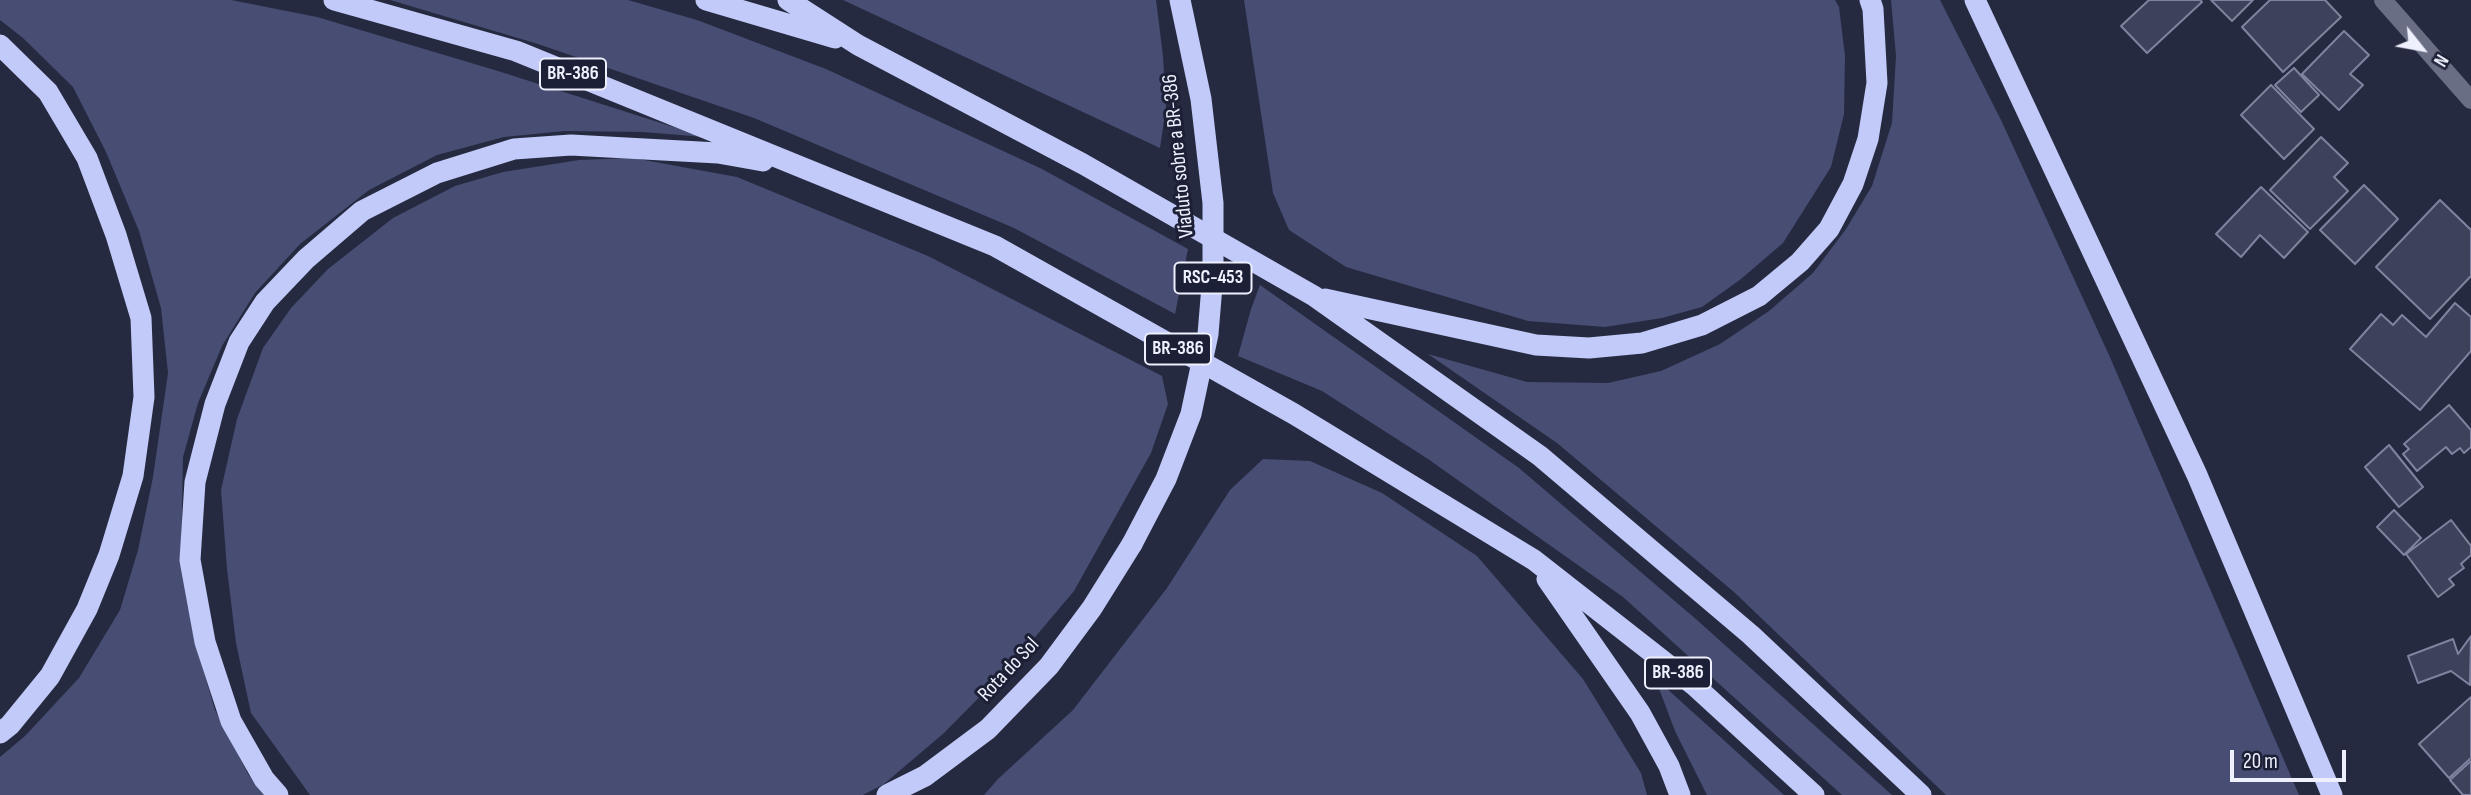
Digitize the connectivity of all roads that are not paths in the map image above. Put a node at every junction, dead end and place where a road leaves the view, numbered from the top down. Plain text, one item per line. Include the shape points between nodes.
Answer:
1 (334, 0) edge
2 (706, 0) edge
3 (788, 0) edge
4 (1180, 0) edge
5 (1870, 0) edge
6 (1975, 0) edge
7 (2383, 0) edge
8 (0, 45) edge
9 (858, 45) junction
10 (2471, 100) edge
11 (806, 168) junction
12 (1314, 296) junction
13 (1132, 544) joint
14 (1534, 561) junction
15 (0, 733) edge
16 (925, 776) junction
17 (278, 795) edge
18 (887, 795) edge
19 (915, 795) edge
20 (1680, 795) edge
21 (1814, 795) edge
22 (1921, 795) edge
23 (2332, 795) edge

1 - 11 highway, BR-386 via 516,51
2 - 9 highway
3 - 9 highway
4 - 13 highway, Viaduto sobre a BR-386 / RSC-453, bridge via 1200,99 1213,204 1208,334 1191,414 1166,479
5 - 12 highway via 1877,83 1868,139 1853,184 1829,229 1800,262 1759,296 1703,325 1642,343 1589,348 1536,345
6 - 23 highway via 2197,475
7 - 10 street
8 - 15 highway via 48,92 87,158 141,318 144,397 132,476 109,555 87,609 50,676
9 - 12 highway via 1083,164
11 - 14 highway, BR-386 via 995,246 1294,414
11 - 17 highway via 718,153 571,145 514,149 437,173 362,211 265,302 239,342 215,404 195,482 190,560 205,642 231,722
12 - 22 highway via 1541,456 1751,635
13 - 16 highway, Rota do Sol / RSC-453 via 1049,666 988,729
14 - 20 highway via 1640,713
14 - 21 highway, BR-386 via 1695,686
16 - 18 highway, Rota do Sol / RSC-453
16 - 19 highway

